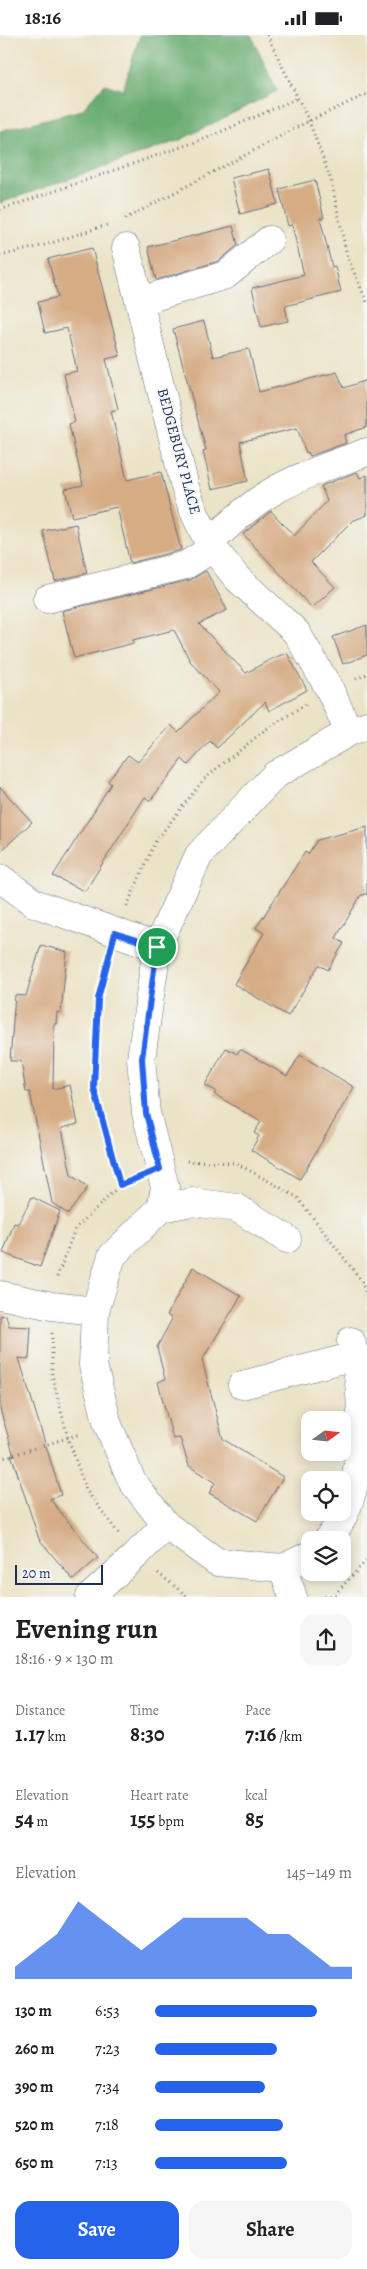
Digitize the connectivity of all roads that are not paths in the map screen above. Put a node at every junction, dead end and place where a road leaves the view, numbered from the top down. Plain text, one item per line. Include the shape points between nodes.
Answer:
1 (269, 240) dead end
2 (126, 248) dead end
3 (140, 301) junction
4 (367, 452) edge
5 (211, 545) junction
6 (47, 599) dead end
7 (358, 729) edge
8 (0, 878) edge
9 (157, 947) junction
10 (161, 1208) junction
11 (287, 1239) dead end
12 (0, 1295) edge
13 (96, 1311) junction
14 (358, 1360) edge
15 (242, 1385) dead end
16 (166, 1525) junction
17 (336, 1531) edge
18 (301, 1559) edge
19 (283, 1568) junction
20 (90, 1597) edge
21 (293, 1597) edge

1 - 3 street via 226,275
2 - 3 street, BEDGEBURY PLACE
3 - 5 street, BEDGEBURY PLACE via 185,487
4 - 5 street via 306,474 274,491 250,506
5 - 6 street via 186,565
5 - 7 street, BEDGEBURY PLACE via 237,578 296,633
7 - 9 street via 275,775 199,855
8 - 9 street via 34,903
9 - 10 street via 142,1059 146,1113 165,1187
10 - 11 street via 192,1201 237,1208
10 - 13 street via 112,1255
12 - 13 street
13 - 16 street via 93,1365 108,1425 126,1469
14 - 15 street
14 - 17 street via 364,1417 361,1456 355,1486
16 - 19 street via 217,1562
16 - 20 street
18 - 19 street
19 - 21 street

